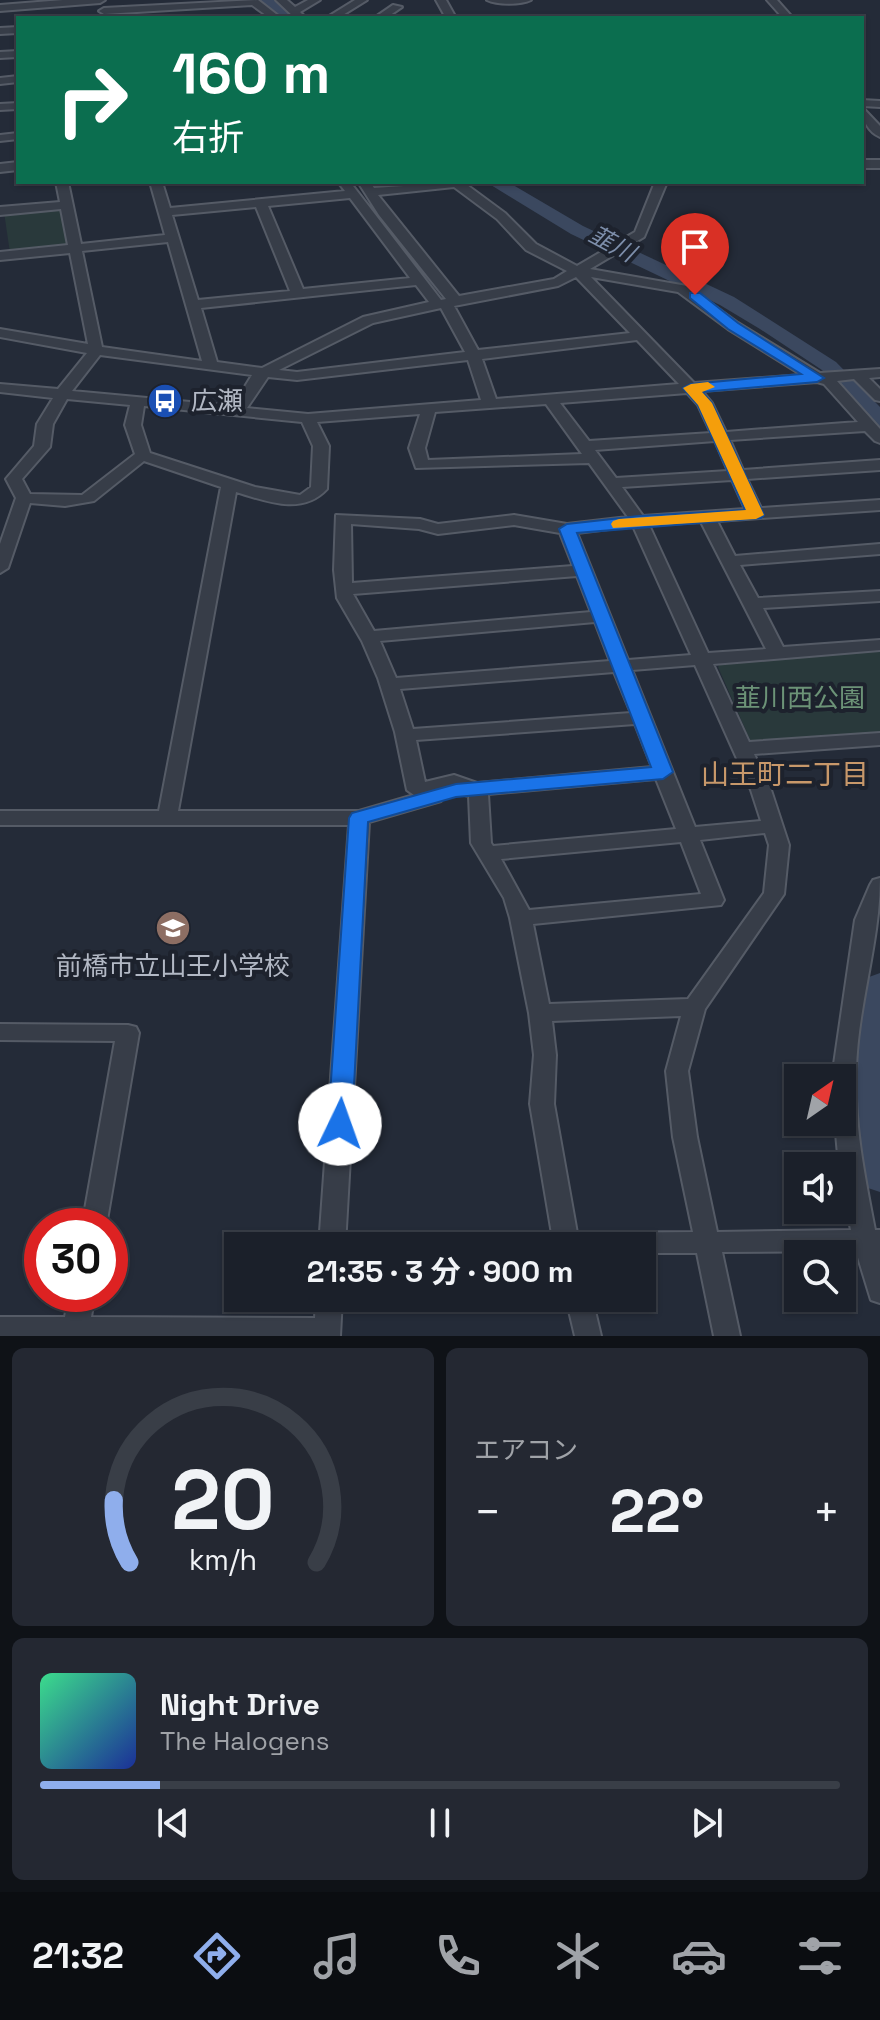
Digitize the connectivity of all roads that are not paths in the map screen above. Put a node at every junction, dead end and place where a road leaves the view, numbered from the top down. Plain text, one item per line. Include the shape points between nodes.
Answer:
1 (281, 0) edge
2 (315, 0) edge
3 (362, 0) edge
4 (526, 0) edge
5 (772, 0) edge
6 (231, 1) edge
7 (170, 3) edge
8 (492, 3) edge
9 (102, 7) edge
10 (0, 8) edge
11 (297, 15) edge
12 (273, 16) edge
13 (334, 16) edge
14 (786, 16) edge
15 (864, 113) edge
16 (880, 134) edge
17 (62, 184) edge
18 (157, 184) edge
19 (346, 184) edge
20 (434, 184) edge
21 (457, 184) edge
22 (660, 184) edge
23 (367, 187) edge
24 (353, 194) junction
25 (261, 203) junction
26 (65, 205) junction
27 (0, 211) edge
28 (165, 212) junction
29 (172, 238) junction
30 (74, 249) junction
31 (0, 256) edge
32 (577, 271) junction
33 (417, 281) junction
34 (298, 294) junction
35 (446, 303) junction
36 (192, 305) junction
37 (0, 333) edge
38 (638, 336) junction
39 (96, 350) junction
40 (474, 356) junction
41 (211, 366) junction
42 (265, 373) junction
43 (880, 373) edge
44 (855, 375) junction
45 (824, 377) junction
46 (691, 388) junction
47 (1, 389) edge
48 (62, 394) junction
49 (880, 397) edge
50 (550, 399) junction
51 (138, 401) junction
52 (490, 404) junction
53 (429, 409) junction
54 (237, 411) junction
55 (308, 418) junction
56 (875, 432) edge
57 (720, 437) junction
58 (589, 452) junction
59 (143, 456) junction
60 (880, 465) edge
61 (738, 475) junction
62 (612, 483) junction
63 (229, 484) junction
64 (24, 498) junction
65 (880, 505) edge
66 (756, 515) junction
67 (707, 517) junction
68 (639, 521) junction
69 (567, 529) junction
70 (880, 549) edge
71 (730, 561) junction
72 (0, 568) edge
73 (583, 570) junction
74 (346, 589) junction
75 (880, 596) edge
76 (752, 604) junction
77 (601, 616) junction
78 (369, 637) junction
79 (880, 645) edge
80 (777, 652) junction
81 (701, 658) junction
82 (620, 665) junction
83 (391, 684) junction
84 (644, 718) junction
85 (408, 735) junction
86 (880, 739) edge
87 (742, 749) junction
88 (663, 772) junction
89 (478, 790) junction
90 (0, 818) edge
91 (359, 818) junction
92 (167, 820) junction
93 (774, 826) junction
94 (688, 834) junction
95 (486, 854) junction
96 (880, 885) edge
97 (521, 918) junction
98 (694, 1007) junction
99 (540, 1013) junction
100 (0, 1032) edge
101 (97, 1208) edge
102 (333, 1232) edge
103 (564, 1232) edge
104 (874, 1240) edge
105 (706, 1242) junction
106 (656, 1243) edge
107 (880, 1292) edge
108 (79, 1312) edge
109 (328, 1312) edge
110 (582, 1312) edge
111 (0, 1328) edge
112 (75, 1332) edge
113 (327, 1333) edge
114 (588, 1336) edge
115 (727, 1336) edge

1 - 11 street
2 - 11 street
3 - 13 street
4 - 8 street
5 - 14 street
6 - 7 street
6 - 12 street via 254,2
7 - 9 street
9 - 10 street
15 - 16 street
17 - 26 street
18 - 28 street
19 - 24 street
20 - 23 street
21 - 32 street via 531,247
22 - 32 street via 640,234
23 - 35 street
24 - 25 street
24 - 33 street
25 - 28 street
25 - 34 street
26 - 27 street
26 - 30 street
28 - 29 street
29 - 30 street
29 - 36 street
30 - 31 street
30 - 39 street
32 - 35 street via 558,282
32 - 38 street
32 - 45 street via 682,289 733,326
33 - 34 street
33 - 35 street
34 - 36 street
35 - 40 street
35 - 42 street via 368,320
36 - 41 street
37 - 39 street
38 - 40 street
38 - 46 street
39 - 41 street
39 - 48 street
40 - 42 street via 297,376
40 - 52 street
41 - 42 street
42 - 54 street
43 - 44 street
44 - 45 street
44 - 49 street
45 - 46 street
45 - 56 street
46 - 50 street
46 - 57 street via 705,403
47 - 48 street
48 - 51 street
48 - 64 street via 45,424 42,447 14,479
50 - 52 street
50 - 58 street
51 - 54 street
51 - 59 street via 133,425
52 - 53 street
53 - 55 street
53 - 58 street via 417,448 421,465
54 - 55 street
55 - 63 street via 321,446 319,489 303,500
56 - 57 street
57 - 58 street
57 - 61 street
58 - 62 street
59 - 63 street
59 - 64 street via 130,461 92,497
60 - 61 street
61 - 62 street
61 - 66 street
62 - 68 street
63 - 92 street
64 - 72 street
65 - 66 street
66 - 67 street
67 - 68 street
67 - 71 street
68 - 69 street
68 - 81 street
69 - 73 street
69 - 74 street via 514,520 438,529 342,518
70 - 71 street
71 - 76 street
73 - 74 street
73 - 77 street
74 - 78 street via 344,596
75 - 76 street
76 - 80 street
77 - 78 street
77 - 82 street
78 - 83 street
79 - 80 street
80 - 81 street
81 - 82 street
81 - 87 street
82 - 83 street
82 - 84 street
83 - 85 street
84 - 85 street
84 - 88 street
85 - 89 street via 417,790 454,781
86 - 87 street
87 - 93 street
88 - 89 street
88 - 94 street
89 - 91 street via 456,791
89 - 95 street
90 - 92 street
91 - 92 street
91 - 102 street
93 - 94 street
93 - 98 street via 780,859 774,894
94 - 95 street
94 - 97 street via 714,900
95 - 97 street
96 - 104 street via 866,920 844,1071 849,1157
97 - 99 street
98 - 99 street
98 - 105 street via 677,1071
99 - 103 street via 545,1055 542,1104
100 - 101 street via 128,1033
104 - 105 street
104 - 107 street
105 - 106 street
105 - 115 street
108 - 112 street
109 - 113 street
110 - 114 street
111 - 112 street
112 - 113 street

